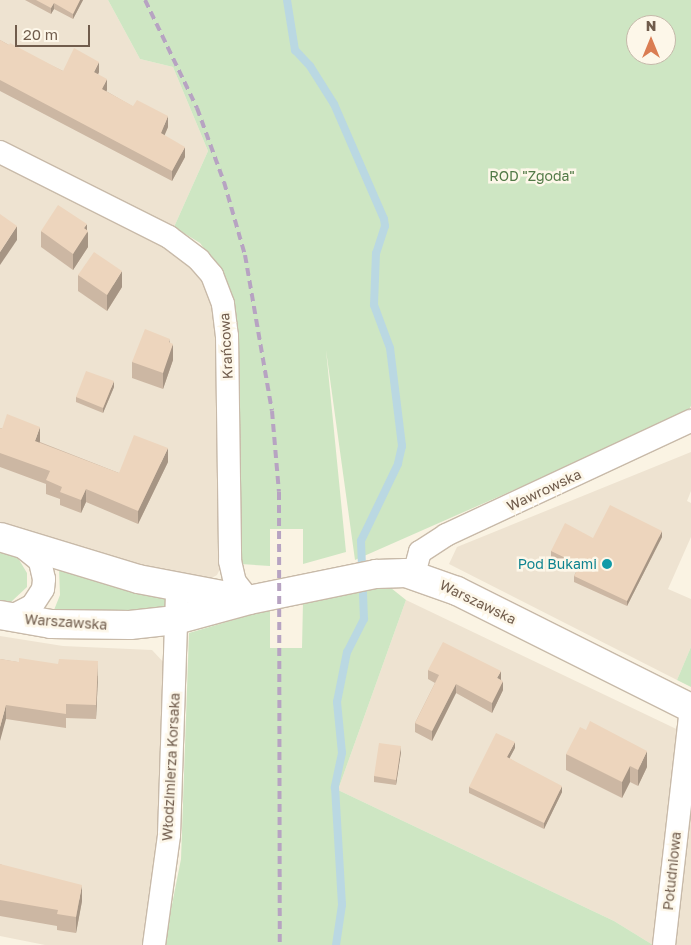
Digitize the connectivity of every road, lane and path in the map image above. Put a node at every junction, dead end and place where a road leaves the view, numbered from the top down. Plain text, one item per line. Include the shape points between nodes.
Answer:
1 (0, 152) edge
2 (691, 421) edge
3 (8, 540) edge
4 (414, 574) junction
5 (177, 588) junction
6 (249, 600) junction
7 (0, 615) edge
8 (176, 620) junction
9 (691, 708) edge
10 (154, 945) edge
11 (664, 945) edge

1 - 6 street, Krańcowa via 169,237 192,253 212,274 223,304 227,336 230,561 235,582
2 - 4 street, Wawrowska via 446,535 420,552
3 - 5 street, Warszawska via 84,565
3 - 7 street, Warszawska via 26,547 40,561 43,589 24,612
4 - 6 street, Warszawska via 366,576
4 - 9 street, Warszawska via 457,591
5 - 6 street, Warszawska
5 - 8 street, Włodzimierza Korsaka
6 - 8 street, Warszawska
7 - 8 street, Warszawska via 90,626
8 - 10 street, Włodzimierza Korsaka via 169,835
9 - 11 street, Południowa

